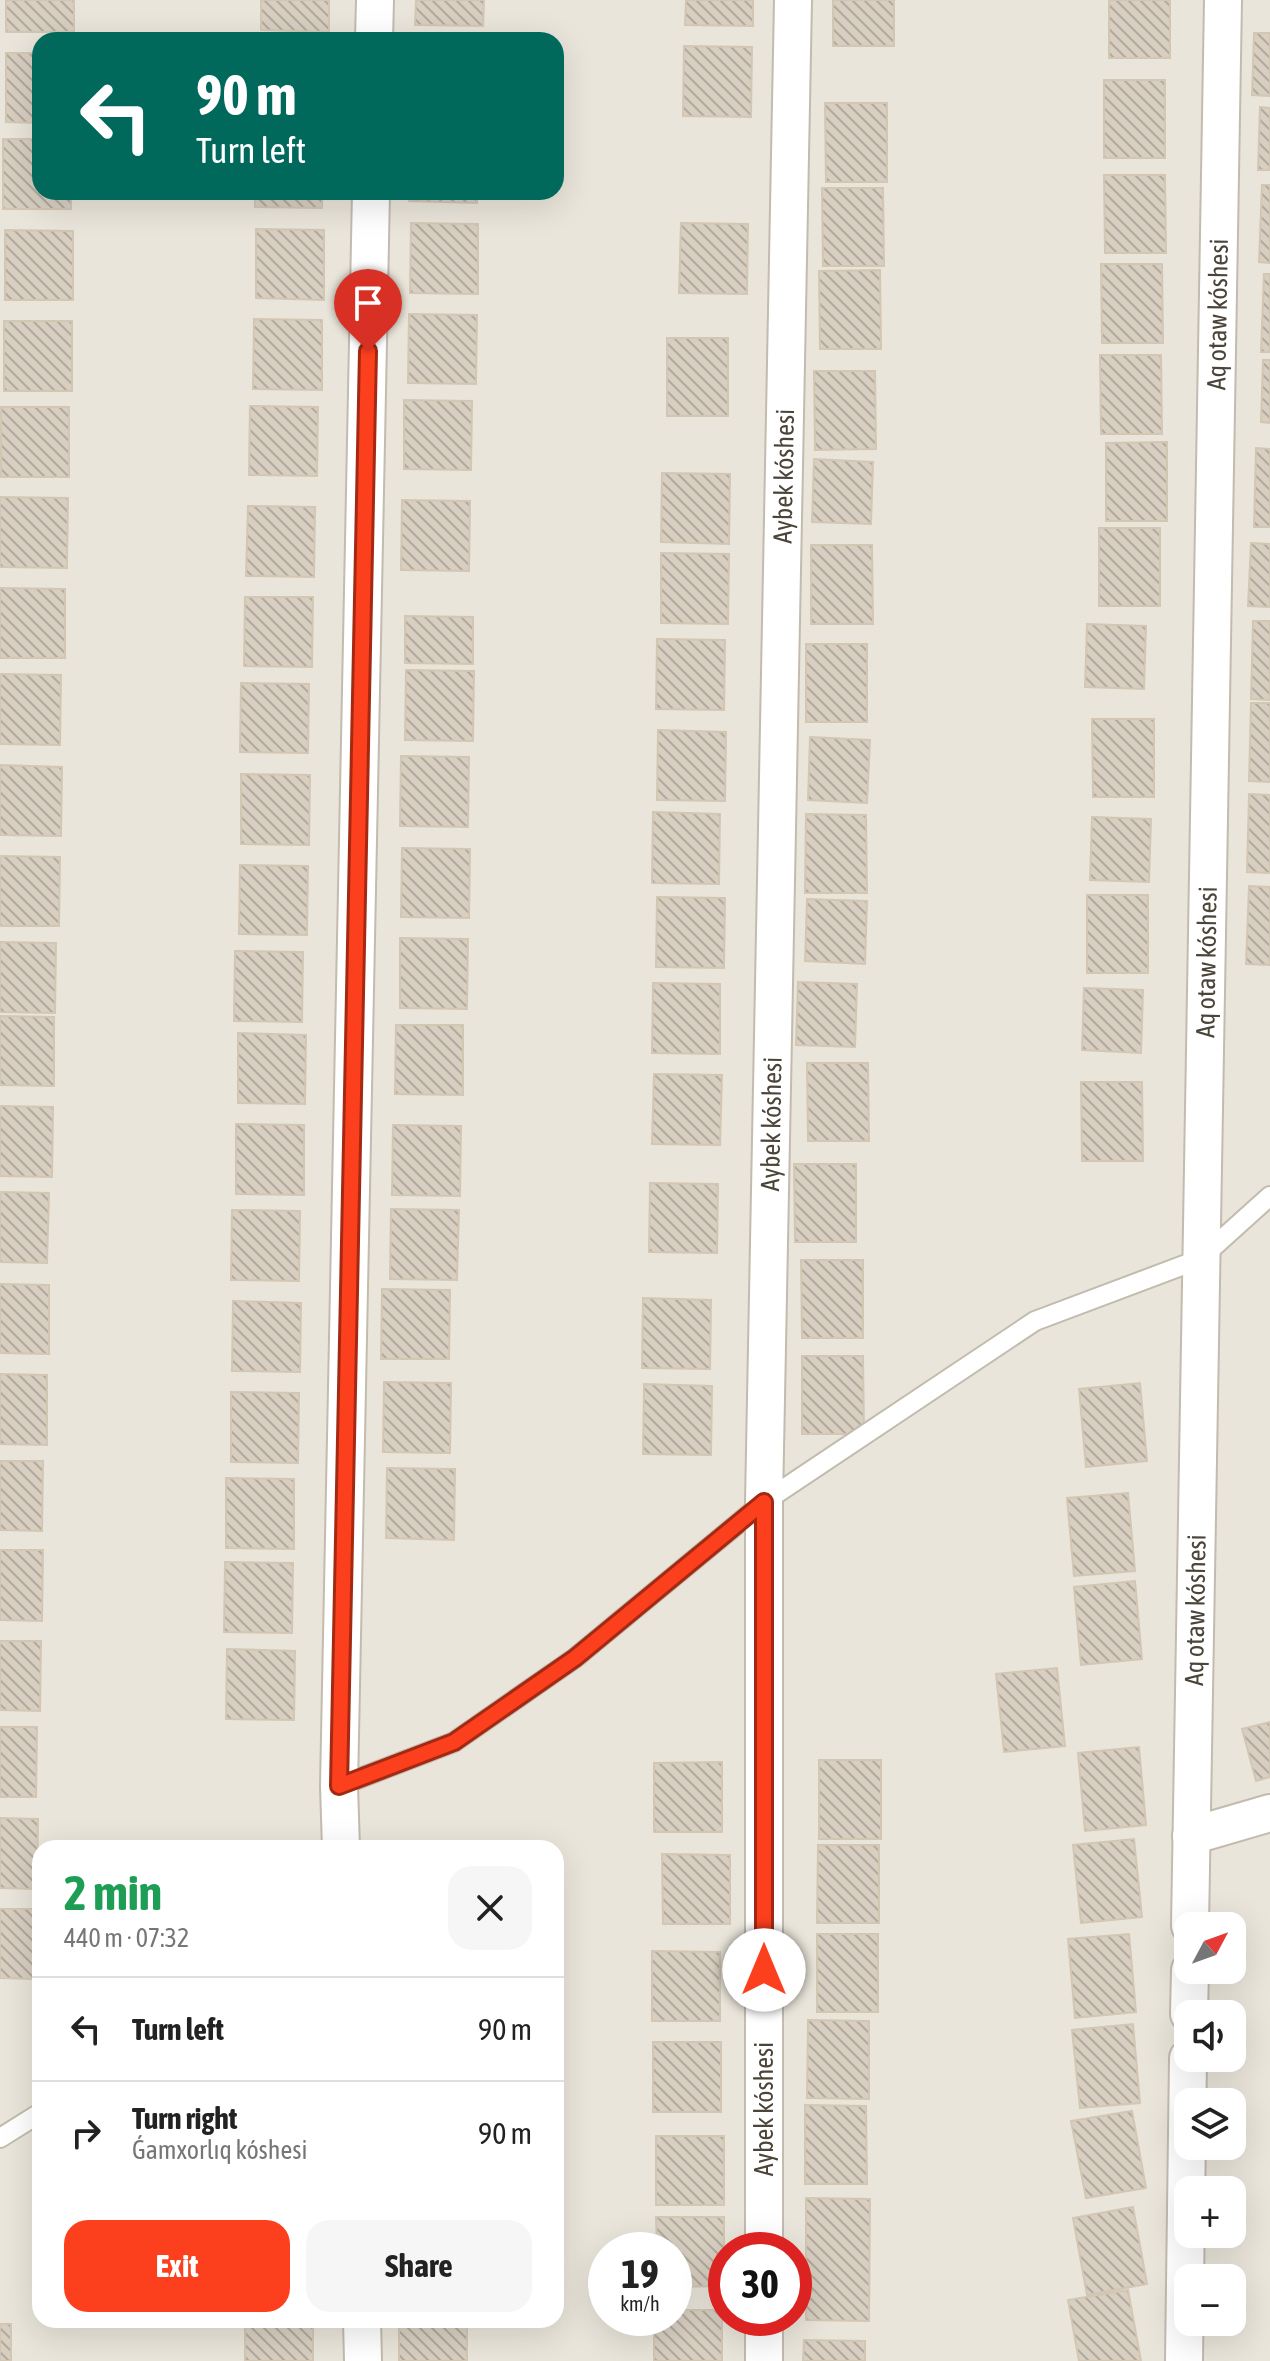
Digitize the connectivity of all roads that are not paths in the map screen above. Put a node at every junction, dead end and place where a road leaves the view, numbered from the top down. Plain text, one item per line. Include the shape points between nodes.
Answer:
1 (375, 0) edge
2 (793, 0) edge
3 (1223, 0) edge
4 (374, 32) edge
5 (371, 200) edge
6 (1270, 1196) edge
7 (1200, 1259) junction
8 (764, 1502) junction
9 (339, 1786) junction
10 (1270, 1813) edge
11 (1191, 1836) junction
12 (341, 1840) edge
13 (1190, 1912) edge
14 (1188, 2072) edge
15 (32, 2118) edge
16 (0, 2138) edge
17 (764, 2232) edge
18 (362, 2328) edge
19 (764, 2336) edge
20 (363, 2361) edge
21 (764, 2361) edge
22 (1184, 2361) edge

1 - 4 street
2 - 8 street, Aybek kóshesi
3 - 7 street, Aq otaw kóshesi
5 - 9 street
6 - 7 lane
7 - 8 lane via 1035,1321
7 - 11 street, Aq otaw kóshesi
8 - 9 lane via 575,1658 454,1742
8 - 17 street, Aybek kóshesi
9 - 12 street
10 - 11 street
11 - 13 street, Aq otaw kóshesi
14 - 22 street
15 - 16 lane
18 - 20 street
19 - 21 street

